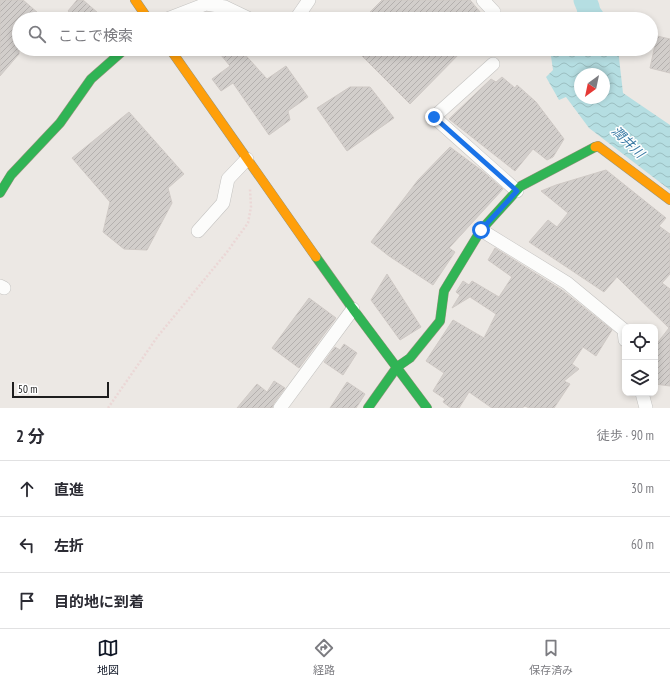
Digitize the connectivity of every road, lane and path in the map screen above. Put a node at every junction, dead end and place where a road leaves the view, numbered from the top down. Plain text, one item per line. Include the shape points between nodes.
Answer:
1 (135, 0) edge
2 (309, 0) edge
3 (483, 0) edge
4 (143, 12) edge
5 (185, 12) edge
6 (235, 12) edge
7 (301, 12) edge
8 (494, 12) dead end
9 (117, 56) edge
10 (175, 56) edge
11 (493, 64) dead end
12 (247, 159) junction
13 (250, 186) dead end
14 (517, 191) junction
15 (0, 193) edge
16 (670, 200) edge
17 (481, 230) junction
18 (198, 231) dead end
19 (353, 309) junction
20 (622, 328) edge
21 (397, 367) junction
22 (643, 396) edge
23 (108, 408) edge
24 (280, 408) edge
25 (368, 408) edge
26 (427, 408) edge
27 (646, 408) edge

1 - 4 street
2 - 7 street
3 - 8 street
5 - 6 street via 206,4 225,7
9 - 15 street via 92,79 60,122 10,175
10 - 12 street
11 - 14 street via 434,117
12 - 18 street via 228,179 223,203
12 - 19 street
13 - 23 path via 251,207 248,223 158,336
14 - 16 street via 521,186 598,146
14 - 17 street
17 - 20 street via 567,283
17 - 21 street via 444,291 440,321 410,358
19 - 21 street
19 - 24 street
21 - 25 street
21 - 26 street
22 - 27 street

